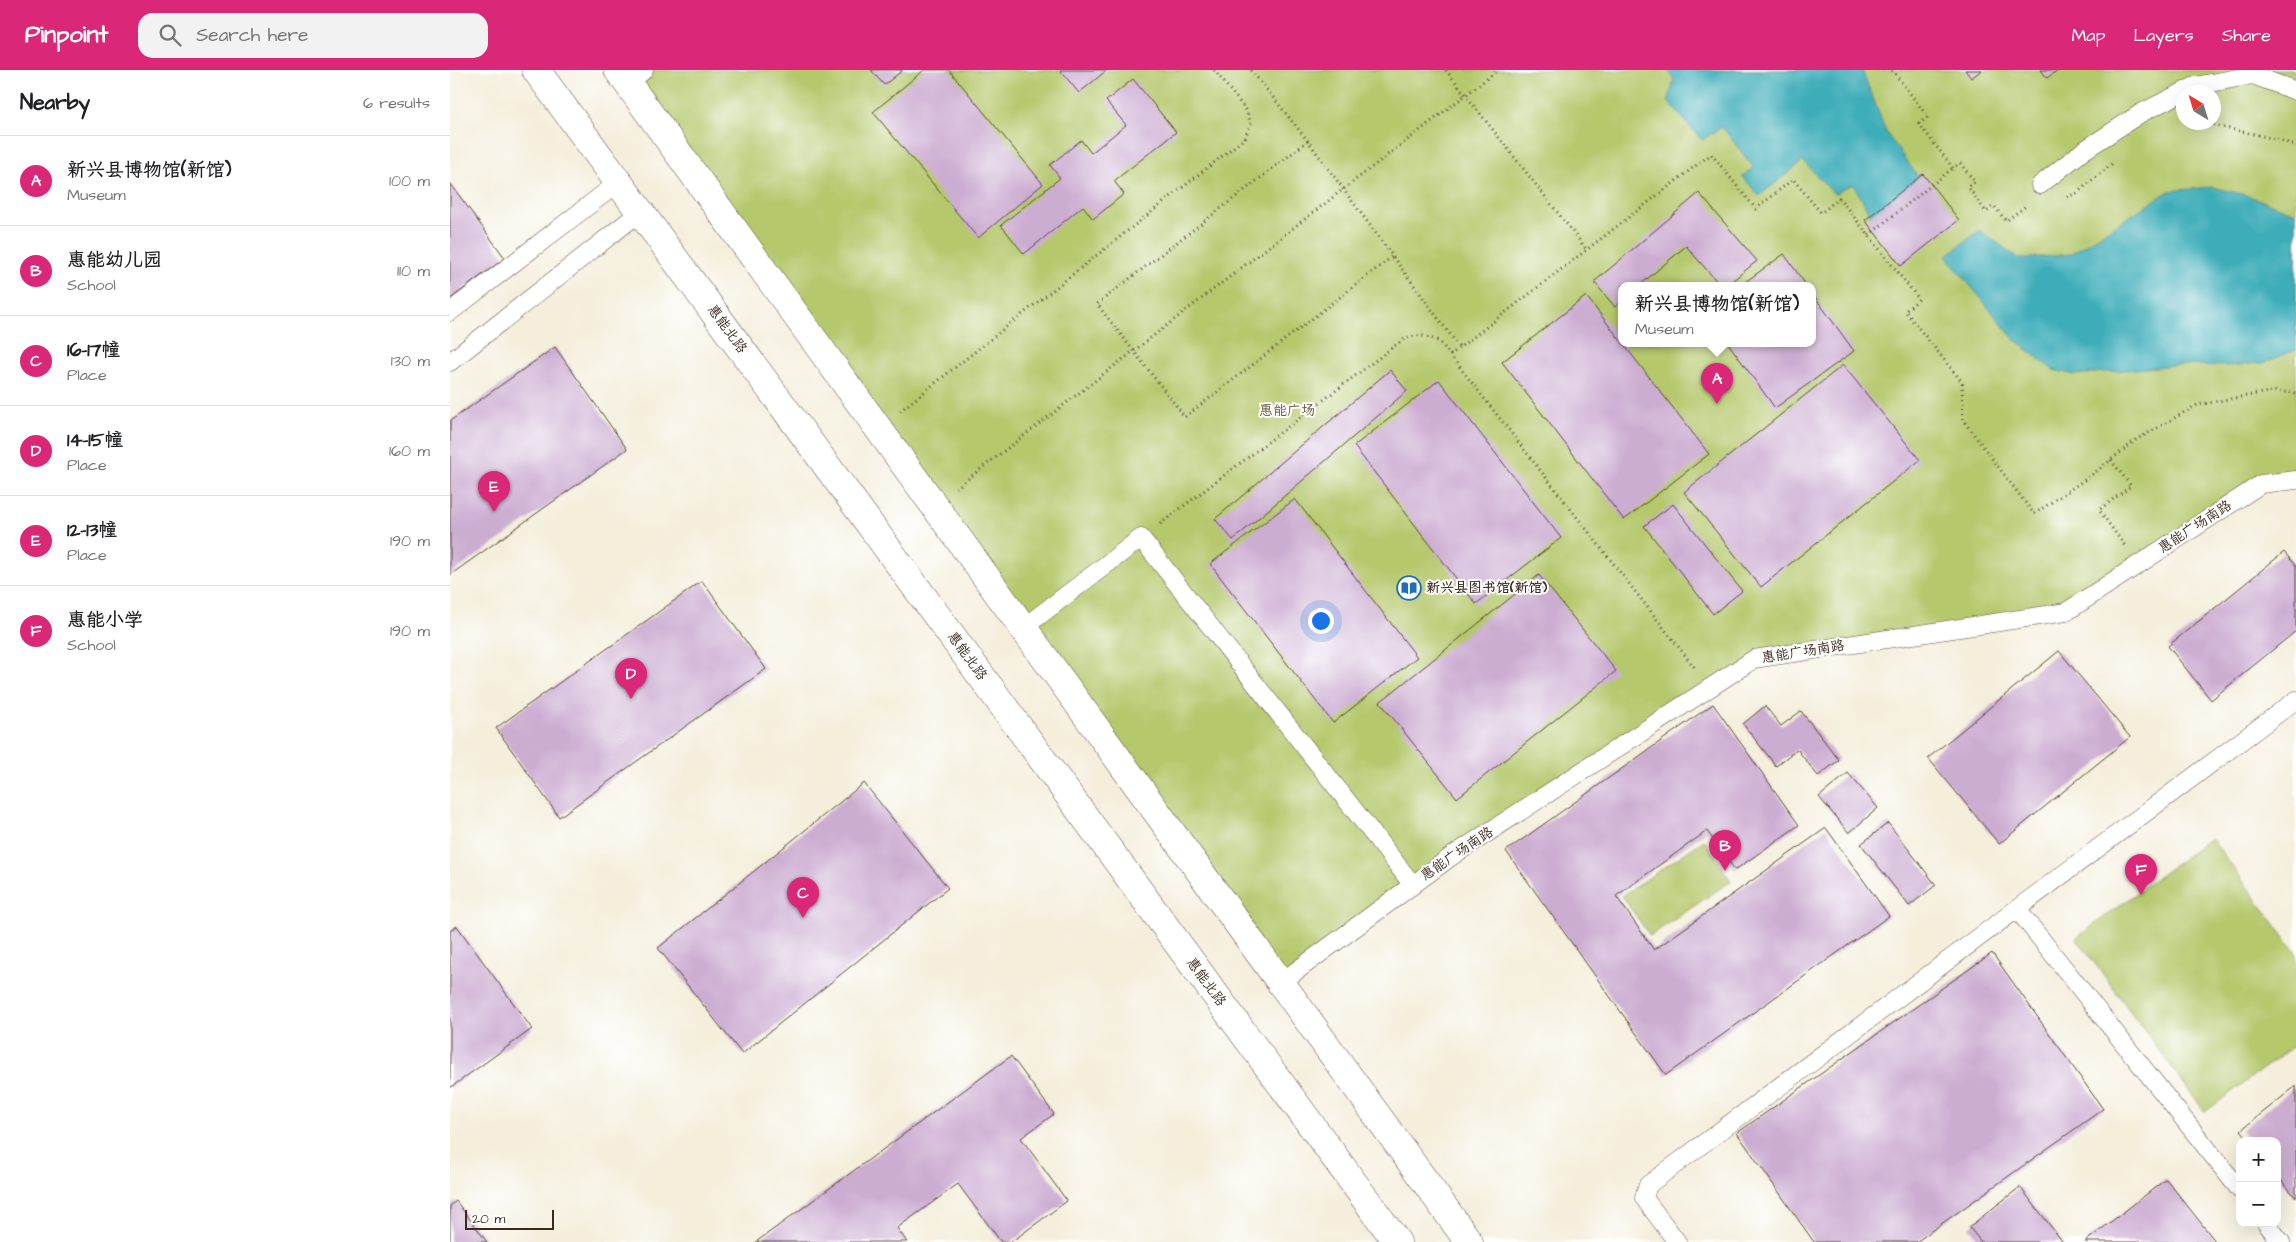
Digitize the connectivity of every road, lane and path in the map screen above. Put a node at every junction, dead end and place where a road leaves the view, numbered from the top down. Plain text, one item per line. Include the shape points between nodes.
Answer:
1 (536, 70) edge
2 (1214, 70) edge
3 (1251, 70) edge
4 (1446, 70) edge
5 (1498, 70) edge
6 (1892, 70) edge
7 (630, 75) edge
8 (2296, 91) edge
9 (1466, 95) junction
10 (2221, 127) edge
11 (1308, 141) junction
12 (2296, 146) edge
13 (1954, 168) junction
14 (618, 182) junction
15 (2040, 185) dead end
16 (1343, 189) junction
17 (2029, 203) dead end
18 (640, 212) junction
19 (1869, 235) junction
20 (1587, 250) junction
21 (1393, 256) junction
22 (450, 312) edge
23 (1460, 348) junction
24 (1133, 351) junction
25 (1450, 355) junction
26 (450, 362) edge
27 (2296, 393) edge
28 (878, 428) junction
29 (2111, 460) junction
30 (2296, 480) edge
31 (934, 505) junction
32 (1141, 538) junction
33 (2138, 564) junction
34 (1023, 628) junction
35 (1710, 688) junction
36 (2296, 700) edge
37 (1412, 885) junction
38 (2017, 909) junction
39 (1280, 983) junction
40 (2236, 1185) edge
41 (2269, 1227) edge
42 (1397, 1242) edge
43 (1469, 1242) edge
44 (1678, 1242) edge
45 (2281, 1242) edge

1 - 14 street, 惠能北路
2 - 28 path via 1246,110 1251,123 1245,138
3 - 11 path
4 - 9 path
5 - 9 path
6 - 13 path via 1928,117 1919,124
7 - 28 street
8 - 15 lane via 2253,75 2195,86 2141,112
9 - 16 path
9 - 20 path
10 - 12 path
11 - 16 path
11 - 24 path via 1097,304
13 - 17 path via 1960,163 1975,182 1968,188 1986,212 1994,206 2006,221
13 - 19 path
14 - 18 street, 惠能北路
14 - 22 lane
16 - 21 path
16 - 24 path
18 - 26 lane
18 - 42 street, 惠能北路
19 - 20 path via 1839,198 1821,213 1793,179 1756,209 1711,154
19 - 29 path via 1919,298 1904,311 1962,382 1963,420 2034,514
20 - 23 path
21 - 23 path
21 - 24 path via 1185,417
23 - 25 path
24 - 31 path
25 - 32 path via 1440,342 1426,335 1411,336 1401,341
25 - 35 path
27 - 29 path via 2274,391 2197,406 2136,440
28 - 31 street
29 - 33 path via 2131,486 2099,510
30 - 33 lane, 惠能广场南路 via 2261,484
31 - 34 street
32 - 34 lane
32 - 37 lane
33 - 35 lane, 惠能广场南路 via 2066,612 1754,659
34 - 39 street
35 - 37 lane, 惠能广场南路
36 - 38 lane
37 - 39 lane, 惠能广场南路
38 - 40 lane
38 - 44 lane via 1648,1185 1644,1198
39 - 43 street
41 - 45 lane

